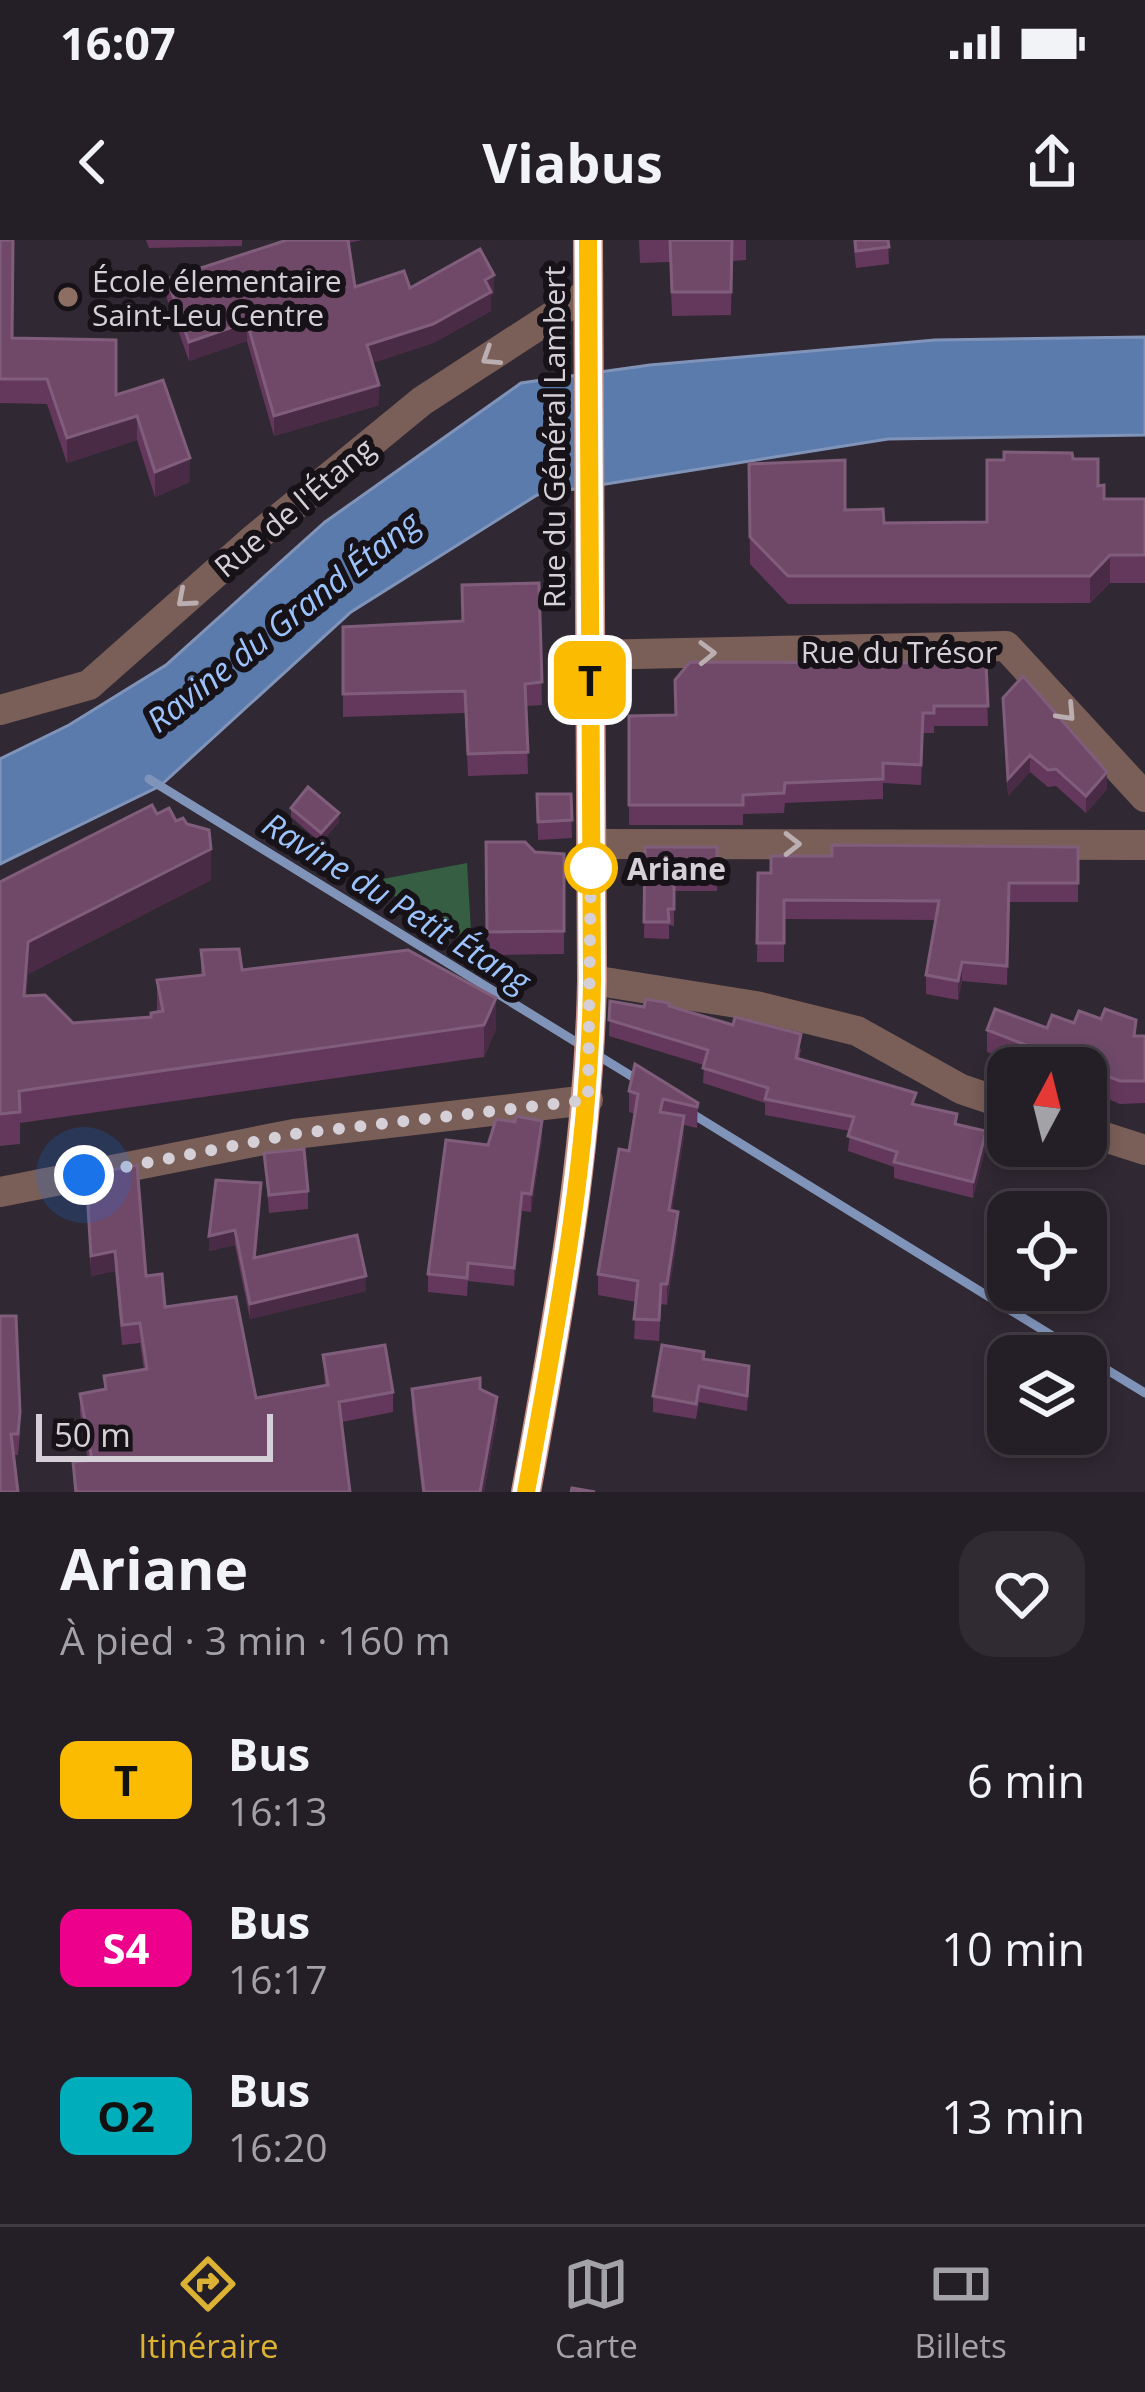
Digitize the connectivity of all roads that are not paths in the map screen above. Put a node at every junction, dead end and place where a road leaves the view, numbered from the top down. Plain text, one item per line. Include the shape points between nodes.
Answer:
1 (588, 240) edge
2 (588, 293) junction
3 (590, 655) junction
4 (0, 710) edge
5 (1145, 797) edge
6 (1145, 845) edge
7 (591, 850) junction
8 (559, 857) edge
9 (592, 992) junction
10 (588, 1087) junction
11 (987, 1098) edge
12 (1107, 1138) edge
13 (1145, 1150) edge
14 (0, 1192) edge
15 (526, 1492) edge

1 - 2 main road, Rue du Général Lambert
2 - 3 main road, Rue du Général Lambert
2 -> 4 street, Rue de l'Étang via 422,401 89,685
3 -> 5 street, Rue du Trésor via 1006,646
3 - 7 main road, Rue du Général Lambert
7 -> 6 street
7 - 8 street
7 - 9 main road, Rue du Général Lambert
9 - 10 main road, Rue du Général Lambert
9 - 11 street via 756,1006 857,1031
10 - 14 street
10 - 15 main road, Rue du Général Lambert
12 - 13 street

